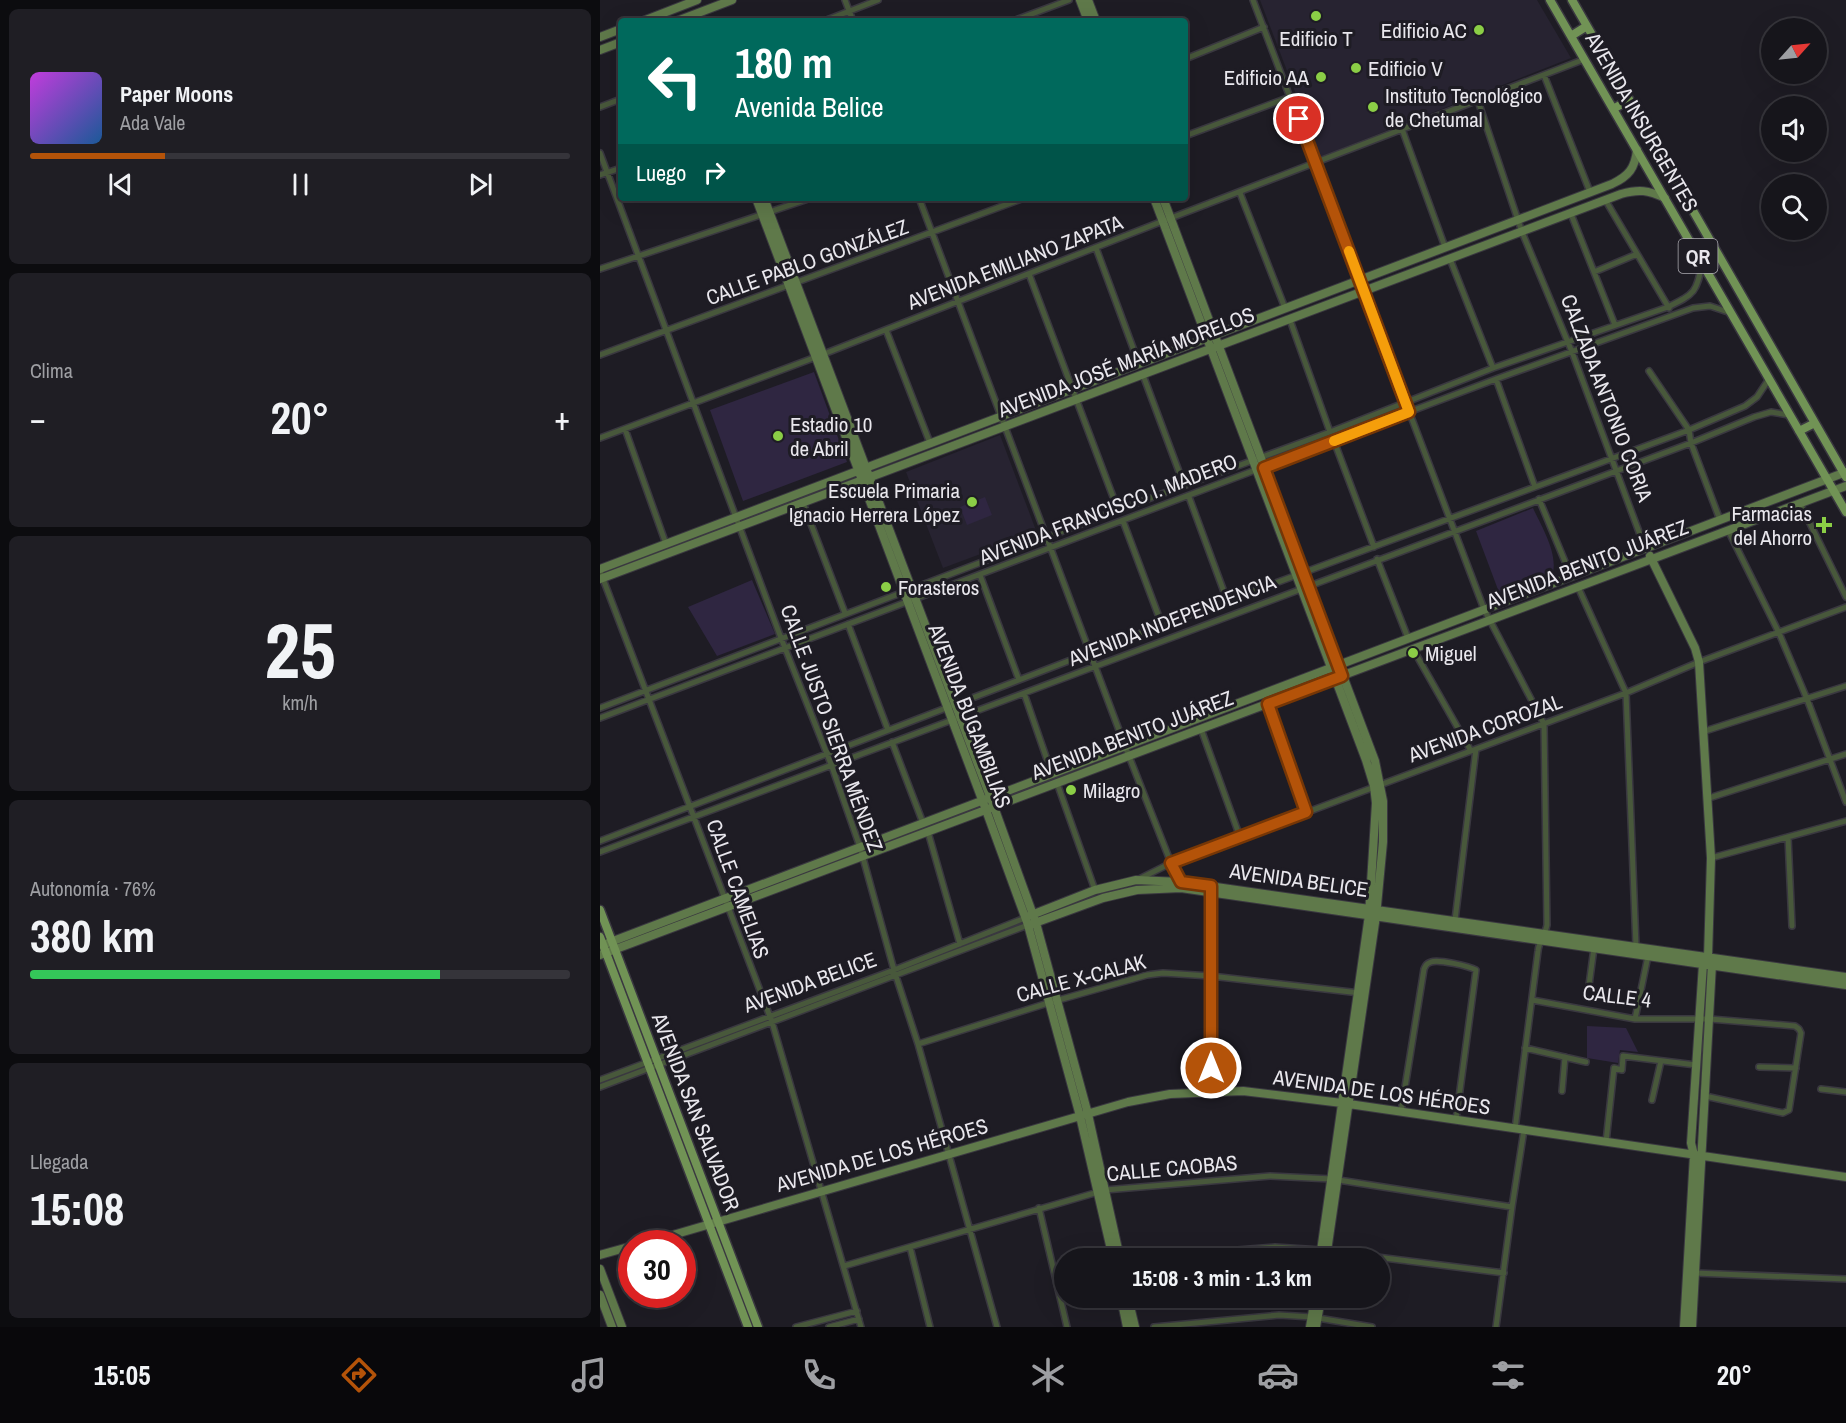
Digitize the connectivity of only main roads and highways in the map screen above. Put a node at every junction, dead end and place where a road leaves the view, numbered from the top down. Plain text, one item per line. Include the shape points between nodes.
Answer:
1 (1550, 0) edge
2 (1572, 0) edge
3 (1587, 26) junction
4 (1571, 36) junction
5 (1629, 100) junction
6 (1613, 109) junction
7 (1815, 423) junction
8 (1799, 431) junction
9 (1845, 474) edge
10 (1846, 512) edge
11 (600, 910) edge
12 (605, 947) edge
13 (653, 1064) junction
14 (748, 1327) edge
15 (758, 1327) edge

1 - 4 main road, AVENIDA INSURGENTES / QR
2 - 3 main road, AVENIDA INSURGENTES / QR
3 - 4 main road
3 - 5 main road, AVENIDA INSURGENTES / QR
4 - 6 main road, AVENIDA INSURGENTES / QR
5 - 6 main road
5 - 7 main road, AVENIDA INSURGENTES / QR
6 - 8 main road, AVENIDA INSURGENTES / QR
7 - 8 main road
7 - 9 main road, AVENIDA INSURGENTES / QR
8 - 10 main road, AVENIDA INSURGENTES / QR
11 - 12 main road, AVENIDA SAN SALVADOR
12 - 13 main road, AVENIDA SAN SALVADOR
13 - 14 main road, AVENIDA SAN SALVADOR
13 - 15 main road, AVENIDA SAN SALVADOR

